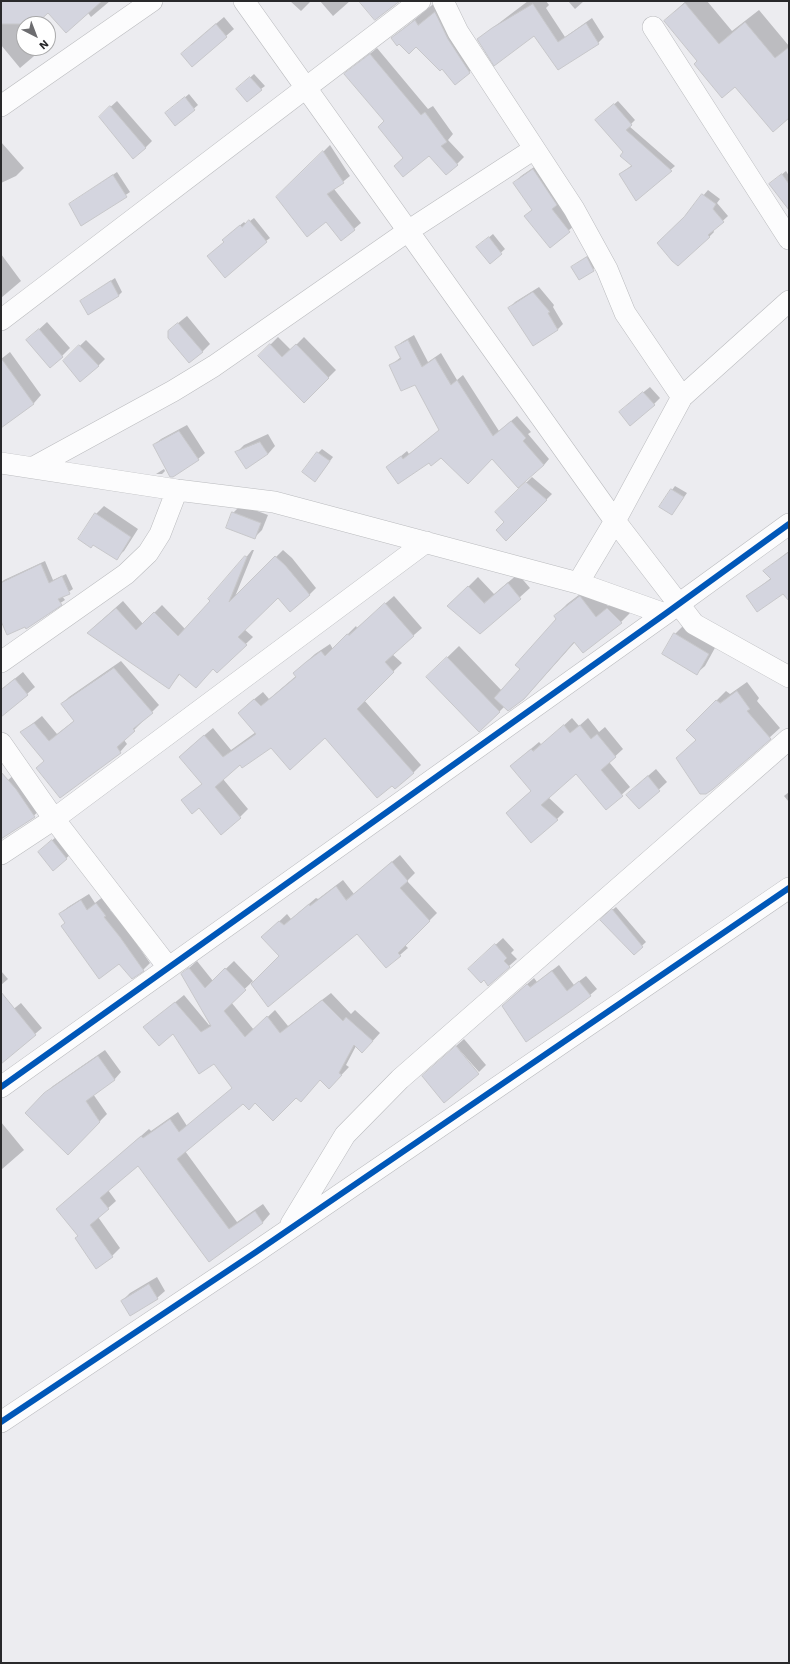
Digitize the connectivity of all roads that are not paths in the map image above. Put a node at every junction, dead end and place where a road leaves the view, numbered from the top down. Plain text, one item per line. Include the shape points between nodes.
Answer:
1 (152, 1) edge
2 (244, 1) edge
3 (420, 1) edge
4 (443, 1) edge
5 (653, 27) dead end
6 (306, 88) junction
7 (1, 106) edge
8 (534, 149) junction
9 (408, 231) junction
10 (789, 239) edge
11 (789, 301) edge
12 (1, 320) edge
13 (682, 397) junction
14 (1, 463) edge
15 (34, 467) junction
16 (177, 490) junction
17 (614, 521) junction
18 (789, 524) edge
19 (426, 542) junction
20 (578, 583) junction
21 (672, 609) junction
22 (1, 662) edge
23 (789, 677) edge
24 (789, 739) edge
25 (1, 743) edge
26 (54, 819) junction
27 (1, 854) edge
28 (789, 888) edge
29 (168, 967) junction
30 (1, 1087) edge
31 (287, 1231) junction
32 (1, 1422) edge

1 - 7 street
2 - 6 street
3 - 6 street
4 - 8 street via 458,32
5 - 10 street
6 - 9 street
6 - 12 street
8 - 9 street
8 - 13 street via 591,239 607,269 625,313
9 - 15 street via 214,366
9 - 17 street
11 - 13 street
13 - 17 street
14 - 15 street
15 - 16 street
16 - 19 street via 274,502
16 - 22 street via 160,534 148,554 126,574
17 - 20 street
17 - 21 street
18 - 21 street
19 - 20 street
19 - 26 street
20 - 21 street
21 - 23 street
21 - 29 street
24 - 31 street via 400,1079 345,1135
25 - 26 street
26 - 27 street
26 - 29 street
28 - 31 street
29 - 30 street
31 - 32 street

